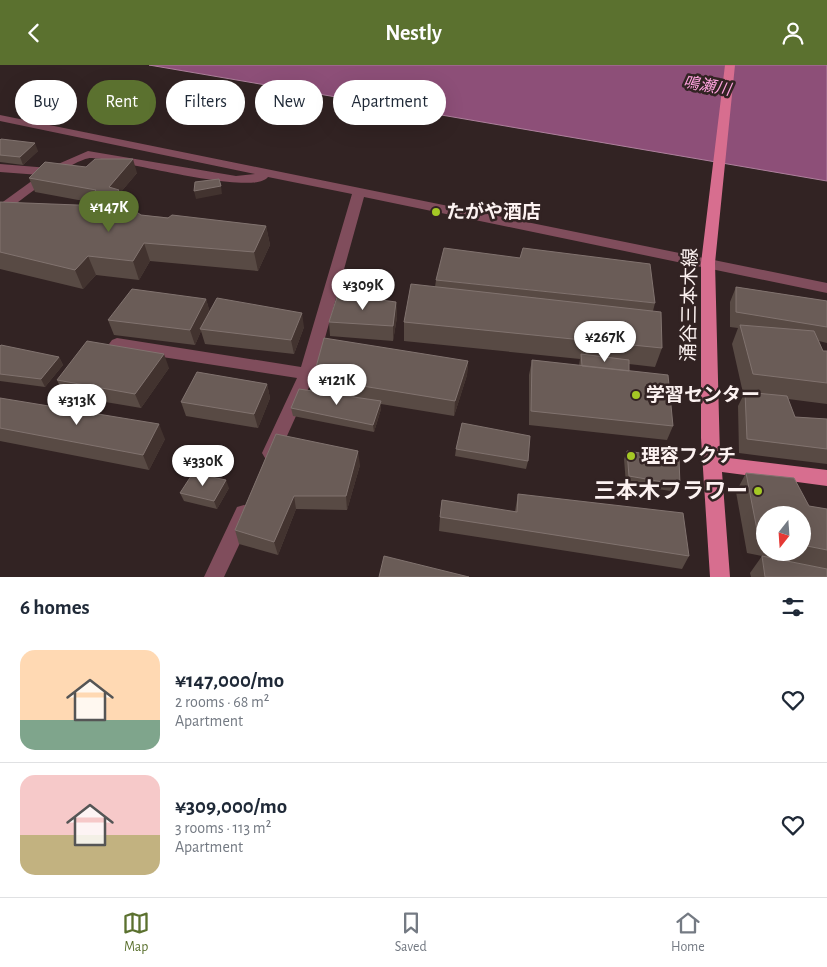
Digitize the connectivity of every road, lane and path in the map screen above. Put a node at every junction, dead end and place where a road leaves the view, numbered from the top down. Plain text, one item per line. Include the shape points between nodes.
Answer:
1 (730, 65) edge
2 (0, 118) edge
3 (0, 168) edge
4 (51, 172) junction
5 (279, 176) junction
6 (359, 192) junction
7 (0, 210) edge
8 (708, 263) junction
9 (827, 288) edge
10 (118, 344) edge
11 (307, 374) junction
12 (712, 463) junction
13 (262, 471) edge
14 (827, 479) edge
15 (250, 497) edge
16 (214, 577) edge
17 (720, 577) edge

1 - 8 main road, 涌谷三本木線
2 - 5 street
3 - 4 street
4 - 5 street via 88,154 236,179
4 - 7 street
5 - 6 street
6 - 8 street
6 - 11 street
8 - 9 street
8 - 12 main road, 涌谷三本木線
10 - 11 street
11 - 13 street
12 - 14 main road
12 - 17 main road, 涌谷三本木線
15 - 16 street

